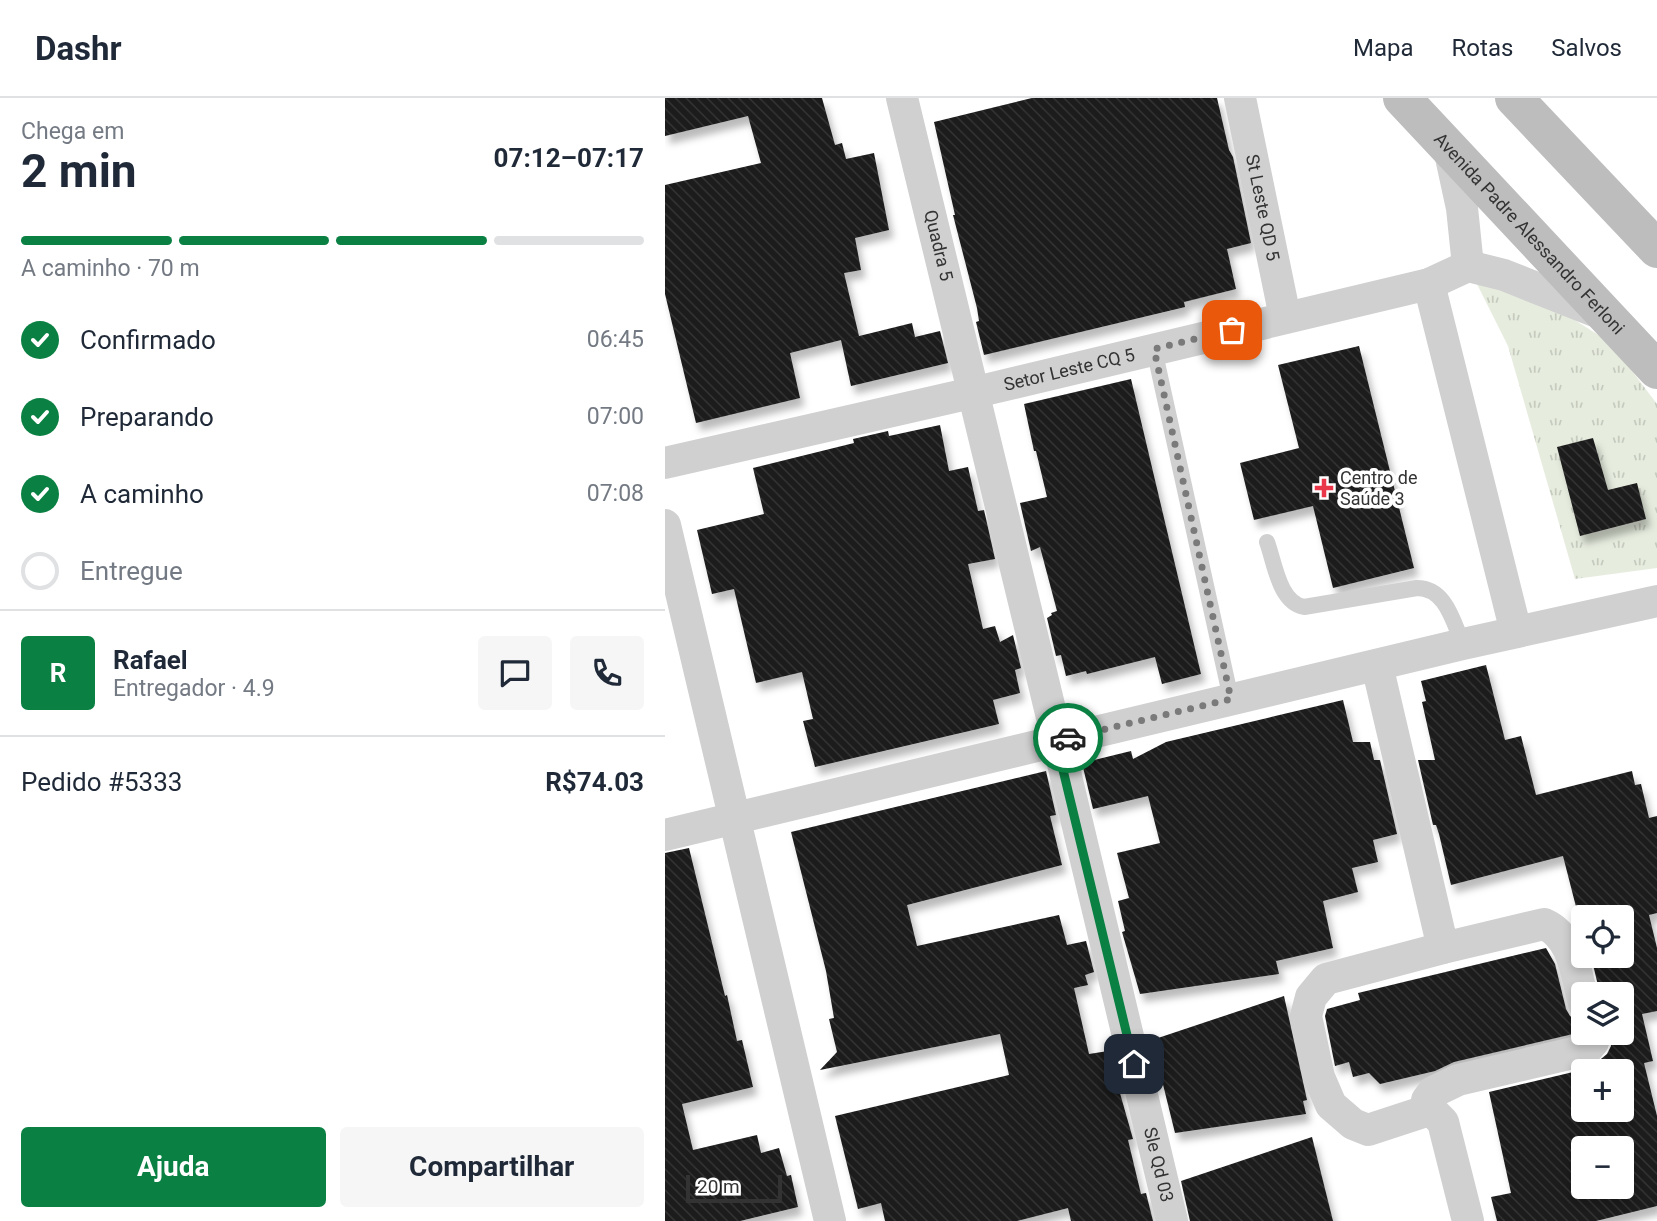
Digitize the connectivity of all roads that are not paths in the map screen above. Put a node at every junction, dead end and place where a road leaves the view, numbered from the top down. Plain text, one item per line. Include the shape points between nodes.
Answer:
1 (1240, 98) edge
2 (1402, 98) edge
3 (1514, 98) edge
4 (911, 100) edge
5 (1449, 148) junction
6 (1657, 249) edge
7 (1468, 266) junction
8 (1429, 284) junction
9 (1606, 316) junction
10 (1285, 317) junction
11 (1154, 349) junction
12 (1657, 370) edge
13 (976, 392) junction
14 (665, 463) edge
15 (665, 524) edge
16 (1267, 542) dead end
17 (1657, 601) edge
18 (1516, 632) junction
19 (1463, 644) junction
20 (1377, 665) junction
21 (1231, 699) junction
22 (1056, 741) junction
23 (734, 819) junction
24 (665, 835) edge
25 (1443, 948) junction
26 (1578, 982) edge
27 (1590, 1045) edge
28 (1426, 1111) junction
29 (830, 1221) edge
30 (1172, 1221) edge
31 (1468, 1221) edge

1 - 10 street, St Leste QD 5
2 - 5 main road, Avenida Padre Alessandro Ferloni
3 - 6 main road
4 - 13 street, Quadra 5
5 - 7 street
5 - 9 main road, Avenida Padre Alessandro Ferloni
7 - 8 street, Setor Leste CQ 5
7 - 9 street via 1504,275
8 - 10 street, Setor Leste CQ 5
8 - 18 street
9 - 12 main road, Avenida Padre Alessandro Ferloni
10 - 11 street, Setor Leste CQ 5
11 - 13 street, Setor Leste CQ 5
11 - 21 lane
13 - 14 street, Setor Leste CQ 5
13 - 22 street, Quadra 5
15 - 23 street
16 - 19 lane via 1286,597 1295,604 1304,607 1431,589 1442,598
17 - 18 street
18 - 19 street
19 - 20 street
20 - 21 street
20 - 25 street
21 - 22 street
22 - 23 street
22 - 30 street, Sle Qd 03
23 - 24 street
23 - 29 street
25 - 26 street via 1544,924 1564,938
25 - 28 street via 1326,979 1311,997 1306,1016 1319,1077 1331,1105 1353,1124 1368,1130
27 - 28 street via 1586,1050 1458,1080 1433,1092
28 - 31 street via 1443,1122

